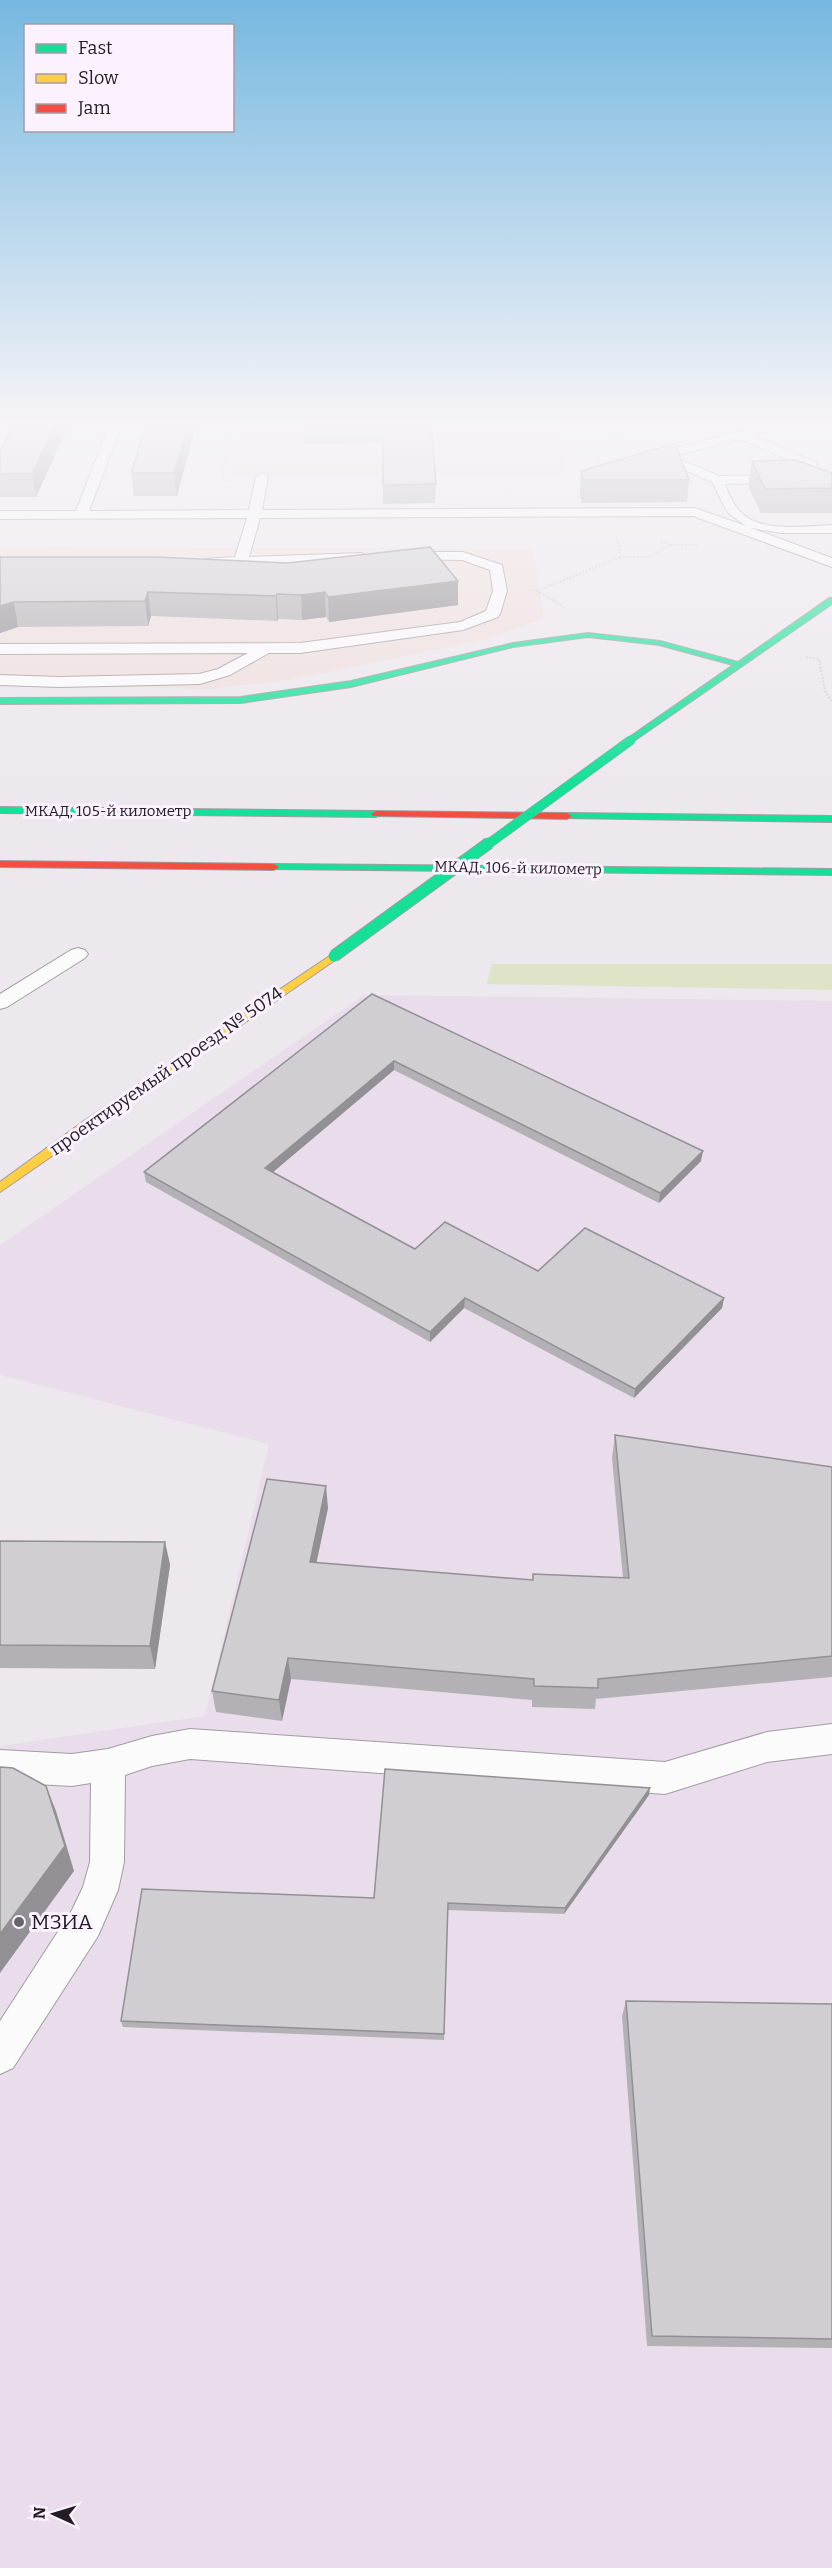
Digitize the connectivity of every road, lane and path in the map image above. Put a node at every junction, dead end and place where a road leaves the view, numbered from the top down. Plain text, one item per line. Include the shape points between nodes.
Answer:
1 (246, 544) edge
2 (618, 544) edge
3 (781, 544) edge
4 (671, 545) dead end
5 (621, 557) junction
6 (241, 561) junction
7 (197, 562) edge
8 (832, 563) edge
9 (525, 590) dead end
10 (536, 591) junction
11 (832, 600) edge
12 (566, 607) dead end
13 (0, 649) edge
14 (266, 650) junction
15 (806, 656) dead end
16 (737, 664) junction
17 (0, 680) edge
18 (0, 701) edge
19 (832, 702) edge
20 (0, 810) edge
21 (832, 819) edge
22 (0, 864) edge
23 (832, 872) edge
24 (78, 954) dead end
25 (0, 1003) edge
26 (0, 1188) edge
27 (832, 1739) edge
28 (108, 1765) junction
29 (0, 1766) edge
30 (0, 2055) edge

1 - 6 lane
2 - 5 path
3 - 8 lane
4 - 5 path via 649,557
5 - 10 path
6 - 7 lane
6 - 14 lane via 429,555 463,556 497,568 500,591 493,614 463,626
9 - 10 path
10 - 12 path
11 - 16 main road, проектируемый проезд № 5074
13 - 14 lane
14 - 17 lane via 224,672 200,679
15 - 19 path via 819,659 825,691
16 - 18 main road via 613,636 580,636 476,653 328,688 238,700
16 - 26 main road, проектируемый проезд № 5074, bridge via 334,956
20 - 21 main road, МКАД, 105-й километр
22 - 23 main road, МКАД, 106-й километр
24 - 25 lane
27 - 28 lane via 767,1747 665,1778 190,1744 152,1750
28 - 29 lane via 72,1770
28 - 30 lane via 107,1862 100,1890 85,1923

